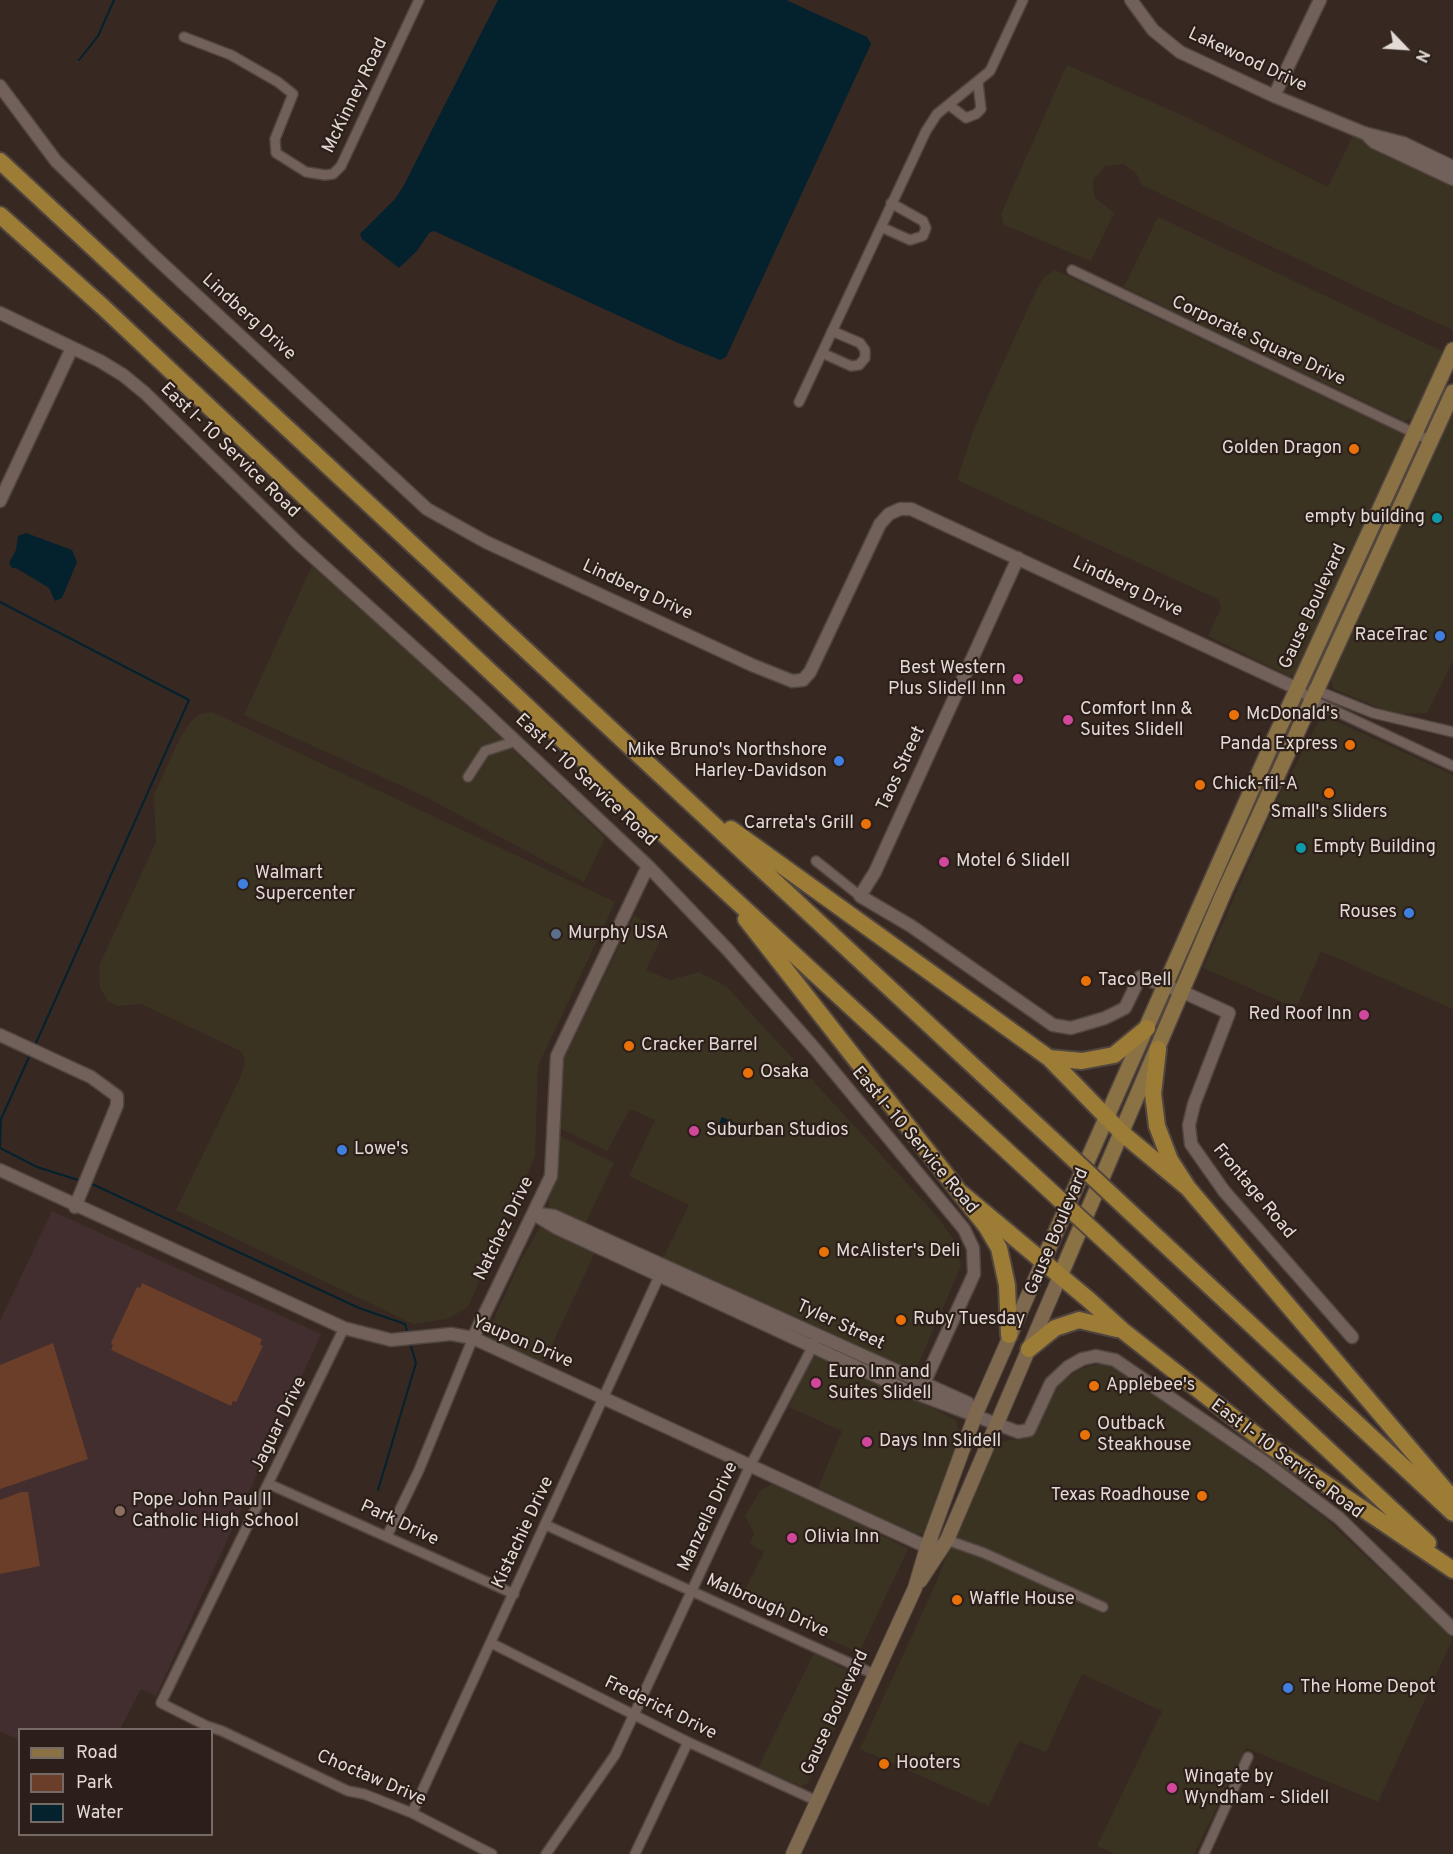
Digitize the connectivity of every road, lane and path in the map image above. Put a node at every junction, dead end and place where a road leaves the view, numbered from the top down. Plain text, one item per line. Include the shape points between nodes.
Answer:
1 (419, 0) edge
2 (1023, 0) edge
3 (1131, 0) edge
4 (1320, 0) edge
5 (184, 37) dead end
6 (978, 82) junction
7 (0, 86) edge
8 (1274, 96) junction
9 (949, 105) junction
10 (0, 161) edge
11 (1452, 174) edge
12 (891, 203) junction
13 (0, 214) edge
14 (881, 227) junction
15 (1072, 270) dead end
16 (0, 313) edge
17 (832, 331) junction
18 (72, 348) junction
19 (1453, 350) edge
20 (822, 352) junction
21 (1453, 392) edge
22 (799, 402) dead end
23 (1416, 433) junction
24 (1431, 441) junction
25 (0, 501) edge
26 (1018, 558) junction
27 (1298, 689) junction
28 (1314, 694) junction
29 (1453, 732) edge
30 (516, 741) junction
31 (1453, 766) edge
32 (468, 777) dead end
33 (677, 790) junction
34 (816, 861) dead end
35 (648, 866) junction
36 (719, 883) junction
37 (1220, 883) junction
38 (860, 896) junction
39 (1165, 987) junction
40 (1183, 992) junction
41 (1147, 1028) junction
42 (0, 1035) edge
43 (1158, 1049) junction
44 (1049, 1058) junction
45 (1108, 1116) junction
46 (1122, 1133) junction
47 (0, 1170) edge
48 (1188, 1188) junction
49 (961, 1193) junction
50 (75, 1207) junction
51 (534, 1214) junction
52 (1043, 1261) junction
53 (662, 1270) junction
54 (1060, 1276) junction
55 (344, 1328) junction
56 (1122, 1330) junction
57 (1009, 1335) junction
58 (1352, 1337) dead end
59 (473, 1338) junction
60 (816, 1341) junction
61 (1029, 1349) junction
62 (924, 1383) junction
63 (604, 1398) junction
64 (975, 1416) junction
65 (997, 1425) junction
66 (750, 1467) junction
67 (269, 1484) junction
68 (1453, 1499) edge
69 (1453, 1513) edge
70 (546, 1525) junction
71 (387, 1536) junction
72 (947, 1540) junction
73 (927, 1546) junction
74 (1453, 1568) edge
75 (915, 1588) junction
76 (693, 1591) junction
77 (514, 1594) junction
78 (1103, 1607) dead end
79 (1453, 1629) edge
80 (491, 1644) junction
81 (876, 1674) junction
82 (636, 1716) junction
83 (206, 1728) edge
84 (213, 1731) edge
85 (688, 1742) junction
86 (1248, 1757) dead end
87 (817, 1801) junction
88 (412, 1813) junction
89 (492, 1854) edge
90 (546, 1854) edge
91 (635, 1854) edge
92 (793, 1854) edge
93 (1204, 1854) edge

1 - 5 street, McKinney Road via 341,166 333,174 306,172 276,153 275,139 293,94 231,55
2 - 6 street via 990,72
3 - 8 street, Lakewood Drive via 1154,30 1180,52
4 - 8 street
6 - 9 street
6 - 9 street via 981,109 976,114 966,118
7 - 26 street, Lindberg Drive via 56,161 154,256 427,509 486,542 792,681 803,680 810,672 869,544 889,514 911,509
8 - 11 street, Lakewood Drive via 1364,133 1402,143
9 - 12 street via 937,114 926,131
10 - 33 highway
12 - 14 street
12 - 14 street via 924,221 923,236 910,240
13 - 36 highway
14 - 17 street
15 - 23 street, Corporate Square Drive
16 - 18 street, East I- 10 Service Road
17 - 20 street
17 - 20 street via 860,344 865,358 851,366
18 - 25 street
18 - 30 street, East I- 10 Service Road via 123,375 145,393 298,543
19 - 23 main road, Gause Boulevard
20 - 22 street
21 - 24 main road, Gause Boulevard
23 - 24 street, Corporate Square Drive
23 - 27 main road, Gause Boulevard
24 - 28 main road, Gause Boulevard
26 - 27 street, Lindberg Drive
26 - 38 street, Taos Street via 875,872
27 - 28 street
27 - 37 main road, Gause Boulevard
28 - 29 street
28 - 31 street
28 - 37 main road, Gause Boulevard
30 - 32 street via 485,751
30 - 35 street, East I- 10 Service Road
33 - 44 highway
33 - 69 highway, bridge
34 - 38 street
35 - 51 street, Natchez Drive via 557,1056 551,1176
35 - 62 street, East I- 10 Service Road via 792,1022 964,1229 974,1248 974,1274
36 - 49 highway
36 - 74 highway, bridge
37 - 39 main road, Gause Boulevard
37 - 40 main road, Gause Boulevard
38 - 39 street, Frontage Road via 911,926 1053,1025 1071,1028 1125,1008 1140,977
39 - 40 street, Frontage Road
39 - 41 main road, Gause Boulevard
40 - 43 main road, Gause Boulevard
40 - 58 street, Frontage Road via 1229,1013 1194,1104 1191,1144 1224,1191
41 - 44 highway via 1114,1055 1082,1061
41 - 45 main road, Gause Boulevard
42 - 50 street via 91,1077 117,1096 117,1105
43 - 46 main road, Gause Boulevard
43 - 48 highway via 1153,1094 1157,1126 1170,1160
44 - 45 highway
45 - 46 highway
45 - 52 main road, Gause Boulevard
46 - 48 highway
46 - 54 main road, Gause Boulevard
47 - 50 street, Yaupon Drive
48 - 68 highway
49 - 52 highway
49 - 57 highway via 999,1248 1007,1285
50 - 55 street, Yaupon Drive
51 - 53 street, Tyler Street via 554,1216
51 - 59 street, Natchez Drive
52 - 54 highway
52 - 57 main road, Gause Boulevard
53 - 60 street, Tyler Street
53 - 63 street, Kistachie Drive
54 - 56 highway
54 - 61 main road, Gause Boulevard
55 - 59 street, Yaupon Drive via 391,1340 451,1334
55 - 67 street, Jaguar Drive
56 - 61 highway via 1079,1320 1055,1328
56 - 74 highway via 1270,1446
57 - 64 main road, Gause Boulevard
59 - 63 street, Yaupon Drive
59 - 71 street, Natchez Drive via 419,1470
60 - 62 street, Tyler Street
60 - 64 street, Tyler Street via 902,1388
60 - 66 street, Manzella Drive
61 - 65 main road, Gause Boulevard
62 - 64 street, Tyler Street via 968,1403
63 - 66 street, Yaupon Drive
63 - 70 street, Kistachie Drive
64 - 65 street, East I- 10 Service Road
64 - 73 main road, Gause Boulevard
65 - 72 main road, Gause Boulevard
65 - 79 street, East I- 10 Service Road via 1018,1432 1029,1430 1051,1383 1068,1367 1096,1356 1115,1360 1339,1518
66 - 73 street, Yaupon Drive
66 - 76 street, Manzella Drive
67 - 71 street, Park Drive
67 - 83 street, Jaguar Drive via 161,1703
70 - 76 street, Malbrough Drive
70 - 77 street, Kistachie Drive
71 - 77 street, Park Drive
72 - 73 street
72 - 75 main road, Gause Boulevard
72 - 78 street
73 - 75 main road, Gause Boulevard
75 - 81 main road, Gause Boulevard
76 - 81 street, Malbrough Drive
76 - 82 street, Manzella Drive
77 - 80 street, Kistachie Drive
80 - 82 street, Frederick Drive
80 - 88 street, Kistachie Drive
81 - 87 main road, Gause Boulevard
82 - 85 street, Frederick Drive
82 - 90 street, Manzella Drive via 615,1755
84 - 88 street, Choctaw Drive via 348,1791
85 - 87 street, Frederick Drive
85 - 91 street
86 - 93 street
87 - 92 main road, Gause Boulevard
88 - 89 street, Choctaw Drive

